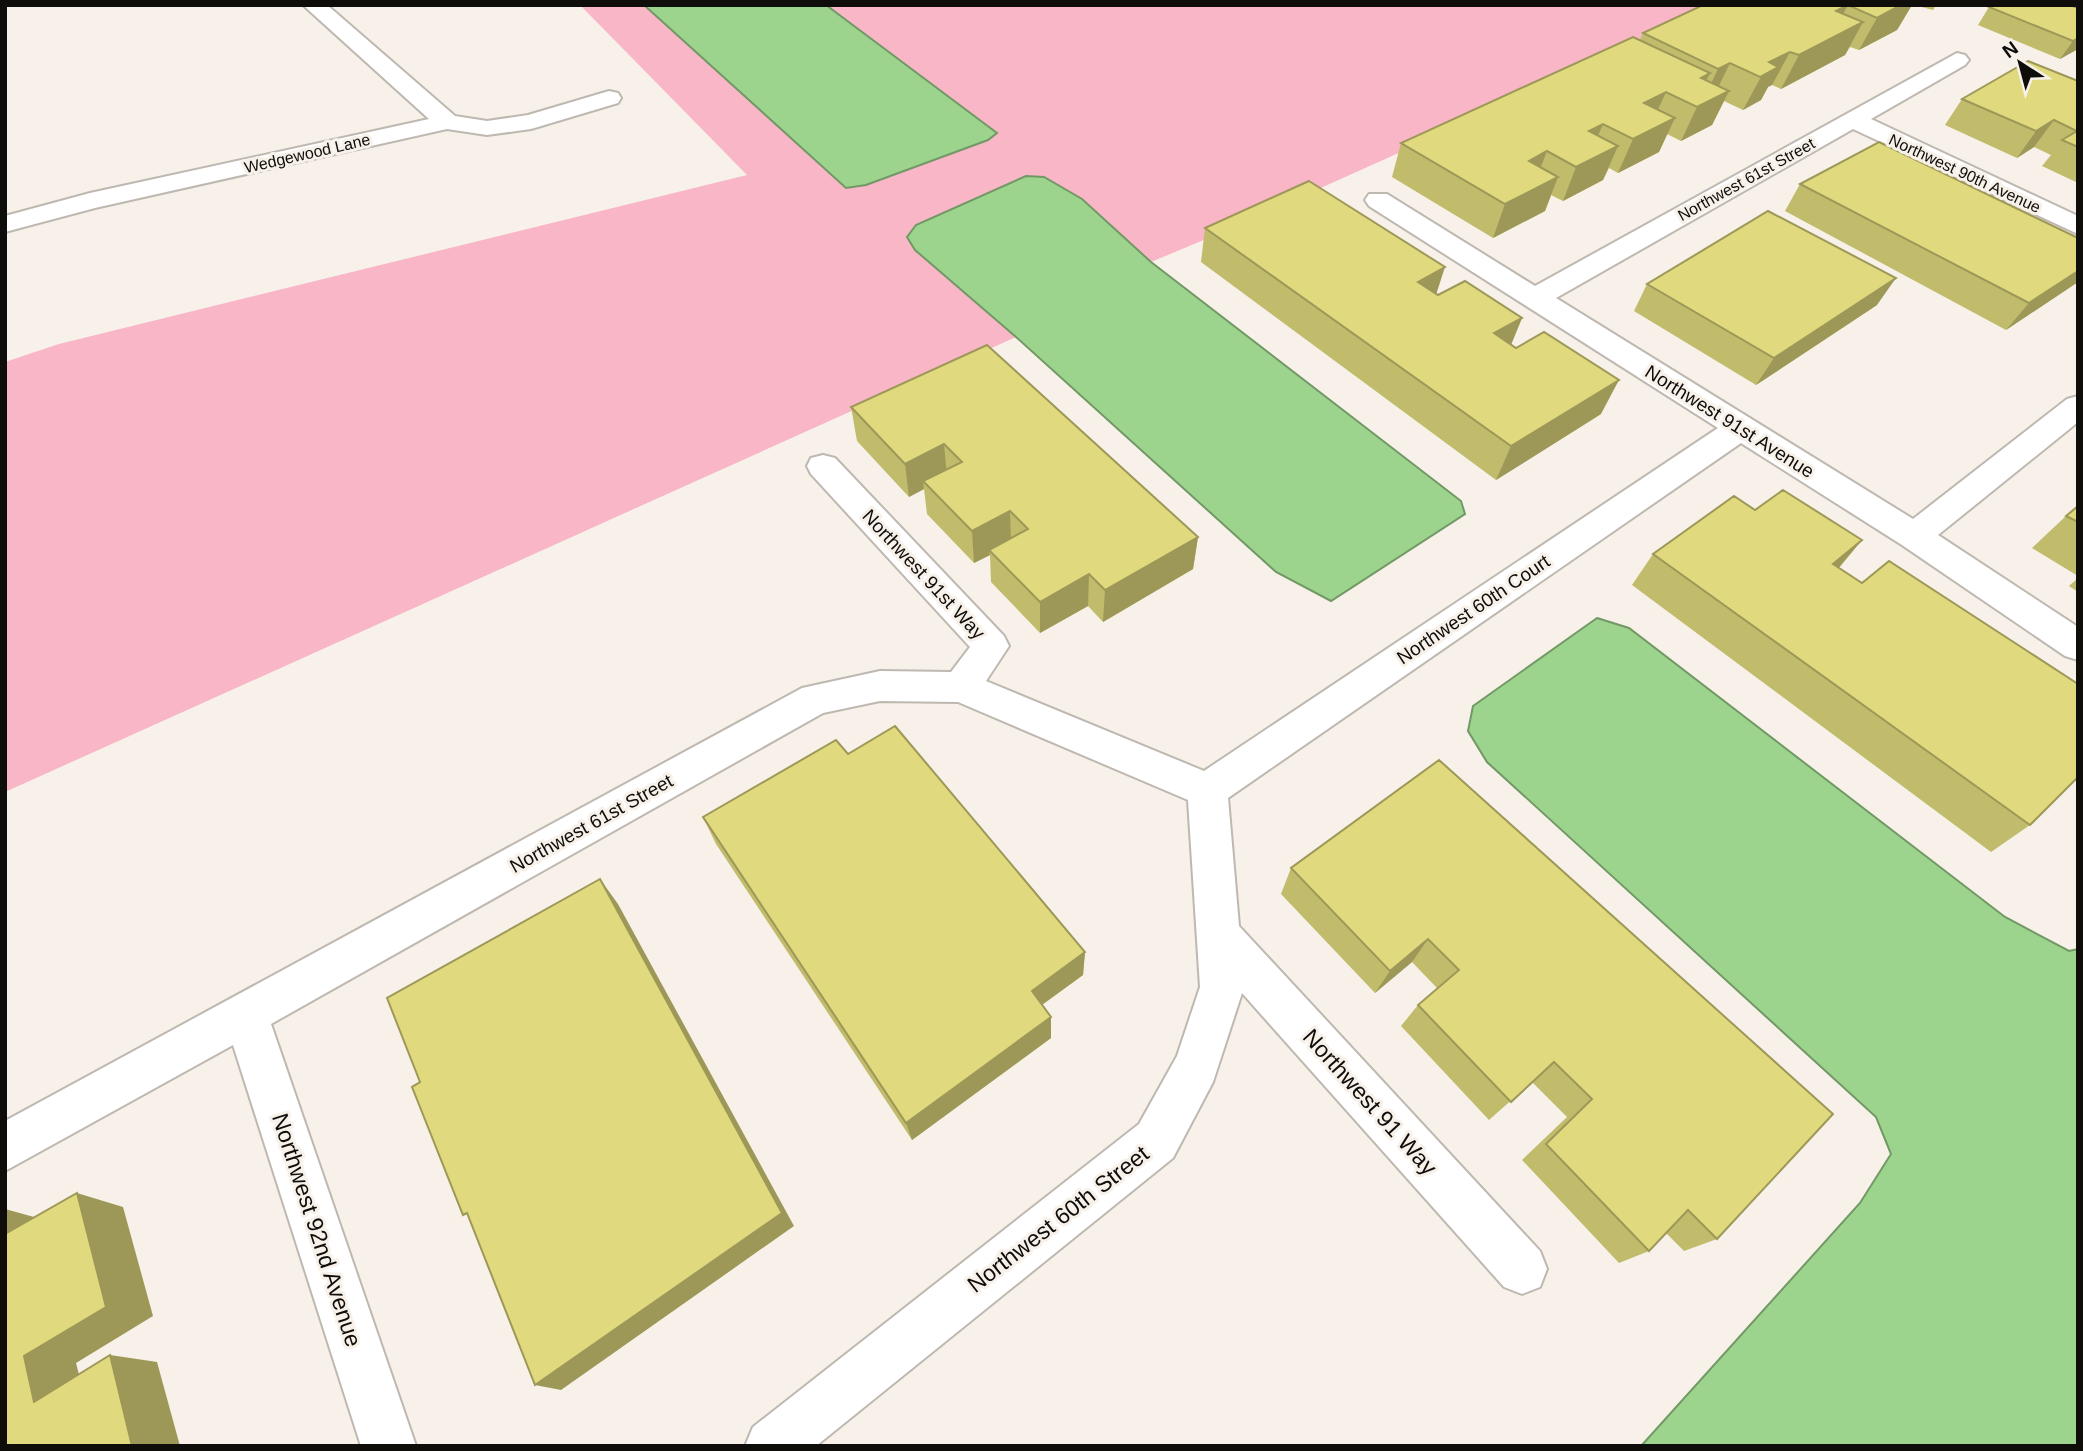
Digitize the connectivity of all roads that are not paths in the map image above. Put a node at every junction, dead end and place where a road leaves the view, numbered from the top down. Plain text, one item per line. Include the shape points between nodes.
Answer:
1 (314, 5) edge
2 (1957, 60) dead end
3 (609, 98) dead end
4 (1852, 119) junction
5 (447, 122) junction
6 (1378, 201) dead end
7 (5, 224) edge
8 (2078, 226) edge
9 (1535, 298) junction
10 (2078, 406) edge
11 (1740, 428) junction
12 (823, 466) dead end
13 (1914, 536) junction
14 (2078, 646) edge
15 (961, 687) junction
16 (1207, 790) junction
17 (1218, 934) junction
18 (246, 1014) junction
19 (5, 1147) edge
20 (1522, 1269) dead end
21 (389, 1446) edge
22 (772, 1446) edge

1 - 5 street
2 - 4 street, Northwest 61st Street
3 - 5 street, Wedgewood Lane via 531,122 487,128
4 - 8 street, Northwest 90th Avenue
4 - 9 street, Northwest 61st Street
5 - 7 street, Wedgewood Lane
6 - 9 street, Northwest 91st Avenue
9 - 11 street, Northwest 91st Avenue
10 - 13 street
11 - 13 street, Northwest 91st Avenue
11 - 16 street, Northwest 60th Court
12 - 15 street, Northwest 91st Way via 991,646
13 - 14 street, Northwest 91st Avenue
15 - 16 street, Northwest 61st Street
15 - 18 street, Northwest 61st Street via 880,686 815,699
16 - 17 street, Northwest 60th Street
17 - 20 street, Northwest 91 Way
17 - 22 street, Northwest 60th Street via 1222,988 1197,1066 1156,1141
18 - 19 street, Northwest 61st Street
18 - 21 street, Northwest 92nd Avenue

